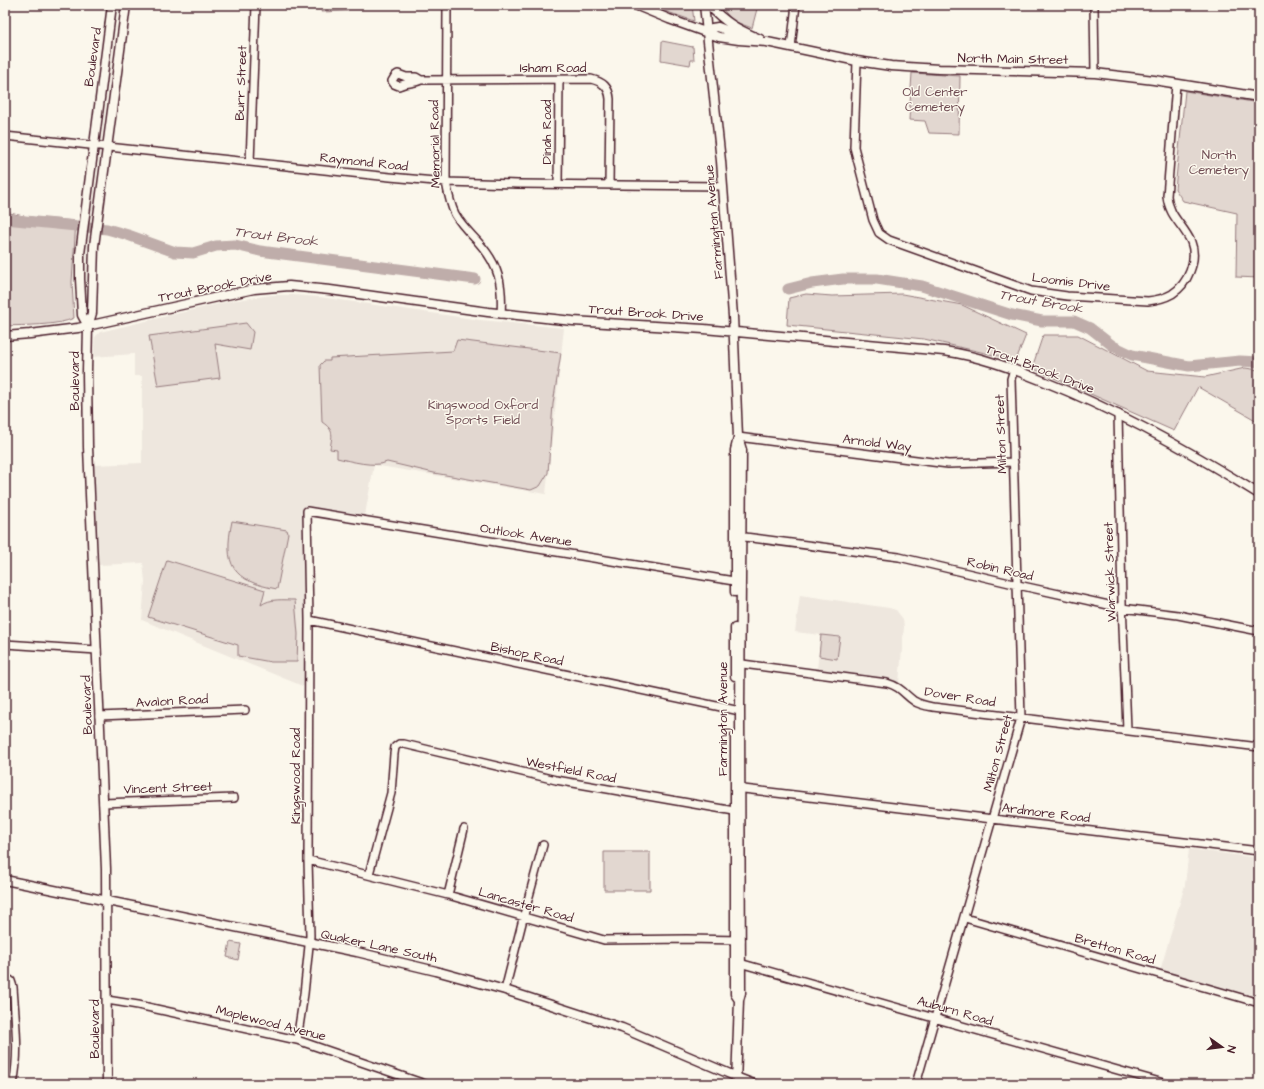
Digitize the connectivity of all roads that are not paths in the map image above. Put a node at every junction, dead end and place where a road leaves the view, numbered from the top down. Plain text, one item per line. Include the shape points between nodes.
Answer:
1 (112, 5) edge
2 (126, 5) edge
3 (256, 5) edge
4 (447, 5) edge
5 (635, 5) edge
6 (704, 5) edge
7 (709, 5) edge
8 (796, 5) edge
9 (1094, 5) edge
10 (708, 34) junction
11 (108, 40) junction
12 (121, 42) junction
13 (767, 42) junction
14 (791, 47) junction
15 (857, 61) junction
16 (1095, 72) junction
17 (421, 80) dead end
18 (446, 80) junction
19 (559, 80) junction
20 (1176, 84) junction
21 (1259, 97) edge
22 (5, 136) edge
23 (94, 146) junction
24 (107, 147) junction
25 (250, 162) junction
26 (446, 182) junction
27 (558, 184) junction
28 (609, 186) junction
29 (722, 186) junction
30 (80, 255) junction
31 (93, 256) junction
32 (500, 314) junction
33 (88, 326) junction
34 (734, 332) junction
35 (5, 336) edge
36 (1014, 369) junction
37 (1118, 414) junction
38 (738, 437) junction
39 (1014, 462) junction
40 (1259, 494) edge
41 (307, 511) joint
42 (738, 536) junction
43 (738, 582) junction
44 (1018, 585) junction
45 (1122, 608) junction
46 (309, 620) junction
47 (1259, 631) edge
48 (5, 644) edge
49 (97, 650) junction
50 (738, 664) junction
51 (245, 710) dead end
52 (738, 711) junction
53 (99, 716) junction
54 (1021, 718) junction
55 (1127, 730) junction
56 (1259, 747) edge
57 (738, 788) junction
58 (234, 798) dead end
59 (103, 803) junction
60 (738, 812) junction
61 (992, 818) junction
62 (464, 829) dead end
63 (543, 845) dead end
64 (1259, 852) edge
65 (308, 860) junction
66 (369, 874) junction
67 (5, 880) edge
68 (448, 895) junction
69 (107, 902) junction
70 (523, 917) junction
71 (965, 918) junction
72 (738, 939) junction
73 (310, 943) junction
74 (738, 962) junction
75 (5, 977) edge
76 (505, 990) junction
77 (107, 1000) junction
78 (1259, 1003) edge
79 (934, 1017) junction
80 (297, 1040) junction
81 (736, 1080) edge
82 (13, 1084) edge
83 (107, 1084) edge
84 (425, 1084) edge
85 (755, 1084) edge
86 (916, 1084) edge
87 (1167, 1084) edge

1 - 11 main road, Boulevard
2 - 12 main road, Boulevard
3 - 25 street, Burr Street
4 - 18 street, Memorial Road
5 - 10 main road, North Main Street
6 - 10 main road, Farmington Avenue
7 - 13 main road, North Main Street via 723,20
8 - 14 street
9 - 16 street
10 - 13 main road, North Main Street
10 - 29 main road, Farmington Avenue
11 - 12 main road
11 - 23 main road, Boulevard
12 - 24 main road, Boulevard
13 - 14 main road, North Main Street
14 - 15 main road, North Main Street
15 - 16 main road, North Main Street via 897,67 939,69
15 - 20 street, Loomis Drive via 854,147 873,220 879,233 889,240 1031,291 1067,296 1157,300 1173,294 1186,281 1191,270 1193,250 1187,235 1172,214 1167,196
16 - 20 main road, North Main Street
17 - 18 street, Isham Road
18 - 19 street, Isham Road
18 - 26 street, Memorial Road
19 - 27 street, Dinah Road
19 - 28 street, Isham Road via 591,79 608,89
20 - 21 main road, North Main Street
22 - 23 street, Raymond Road
23 - 24 street, Raymond Road
23 - 30 main road, Boulevard
24 - 25 street, Raymond Road
24 - 31 main road, Boulevard
25 - 26 street, Raymond Road
26 - 27 street, Raymond Road
26 - 32 street, Memorial Road via 456,215 493,260 501,288
27 - 28 street, Raymond Road
28 - 29 street, Raymond Road
29 - 34 main road, Farmington Avenue
30 - 31 main road
30 - 33 main road, Boulevard via 82,315
31 - 33 main road, Boulevard via 92,313
32 - 33 main road, Trout Brook Drive via 330,290 272,286
32 - 34 main road, Trout Brook Drive
33 - 35 main road, Trout Brook Drive via 58,332
33 - 49 main road, Boulevard via 87,418
34 - 36 main road, Trout Brook Drive via 944,351
34 - 38 main road, Farmington Avenue
36 - 37 main road, Trout Brook Drive
36 - 39 street, Milton Street via 1011,379
37 - 40 main road, Trout Brook Drive via 1160,435
37 - 45 street, Warwick Street
38 - 39 street, Arnold Way via 948,464
38 - 42 main road, Farmington Avenue via 742,450
39 - 44 street, Milton Street
41 - 43 street, Outlook Avenue
41 - 46 street, Kingswood Road
42 - 43 main road, Farmington Avenue
42 - 44 street, Robin Road via 899,557
43 - 50 main road, Farmington Avenue
44 - 45 street, Robin Road
44 - 54 street, Milton Street
45 - 47 street, Robin Road via 1178,615
45 - 55 street, Warwick Street
46 - 52 street, Bishop Road
46 - 65 street, Kingswood Road
48 - 49 street
49 - 53 main road, Boulevard
50 - 52 main road, Farmington Avenue
50 - 54 street, Dover Road via 887,683 920,704
51 - 53 street, Avalon Road
52 - 57 main road, Farmington Avenue
53 - 59 main road, Boulevard
54 - 55 street, Dover Road
54 - 61 street, Milton Street
55 - 56 street, Dover Road
57 - 60 main road, Farmington Avenue
57 - 61 street, Ardmore Road
58 - 59 street, Vincent Street
59 - 69 main road, Boulevard
60 - 66 street, Westfield Road via 556,780 399,744 395,747 392,793
60 - 72 main road, Farmington Avenue
61 - 64 street, Ardmore Road
61 - 71 street, Milton Street
62 - 68 street
63 - 70 street
65 - 66 street, Lancaster Road
65 - 73 street, Kingswood Road
66 - 68 street, Lancaster Road
67 - 69 main road, Quaker Lane South
68 - 70 street, Lancaster Road
69 - 73 main road, Quaker Lane South
69 - 77 main road, Boulevard
70 - 72 street, Lancaster Road via 604,940
70 - 76 street
71 - 78 street, Bretton Road
71 - 79 street, Milton Street
72 - 74 main road, Farmington Avenue
73 - 76 main road, Quaker Lane South via 419,967
73 - 80 street, Kingswood Road
74 - 79 street, Auburn Road
74 - 81 main road, Farmington Avenue via 741,993
75 - 82 street via 12,984 14,1003 17,1060
76 - 81 main road, Quaker Lane South via 622,1028
77 - 80 street, Maplewood Avenue via 138,1004
77 - 83 main road, Boulevard
79 - 86 street, Milton Street
79 - 87 street, Auburn Road
80 - 84 street, Maplewood Avenue
81 - 85 street

